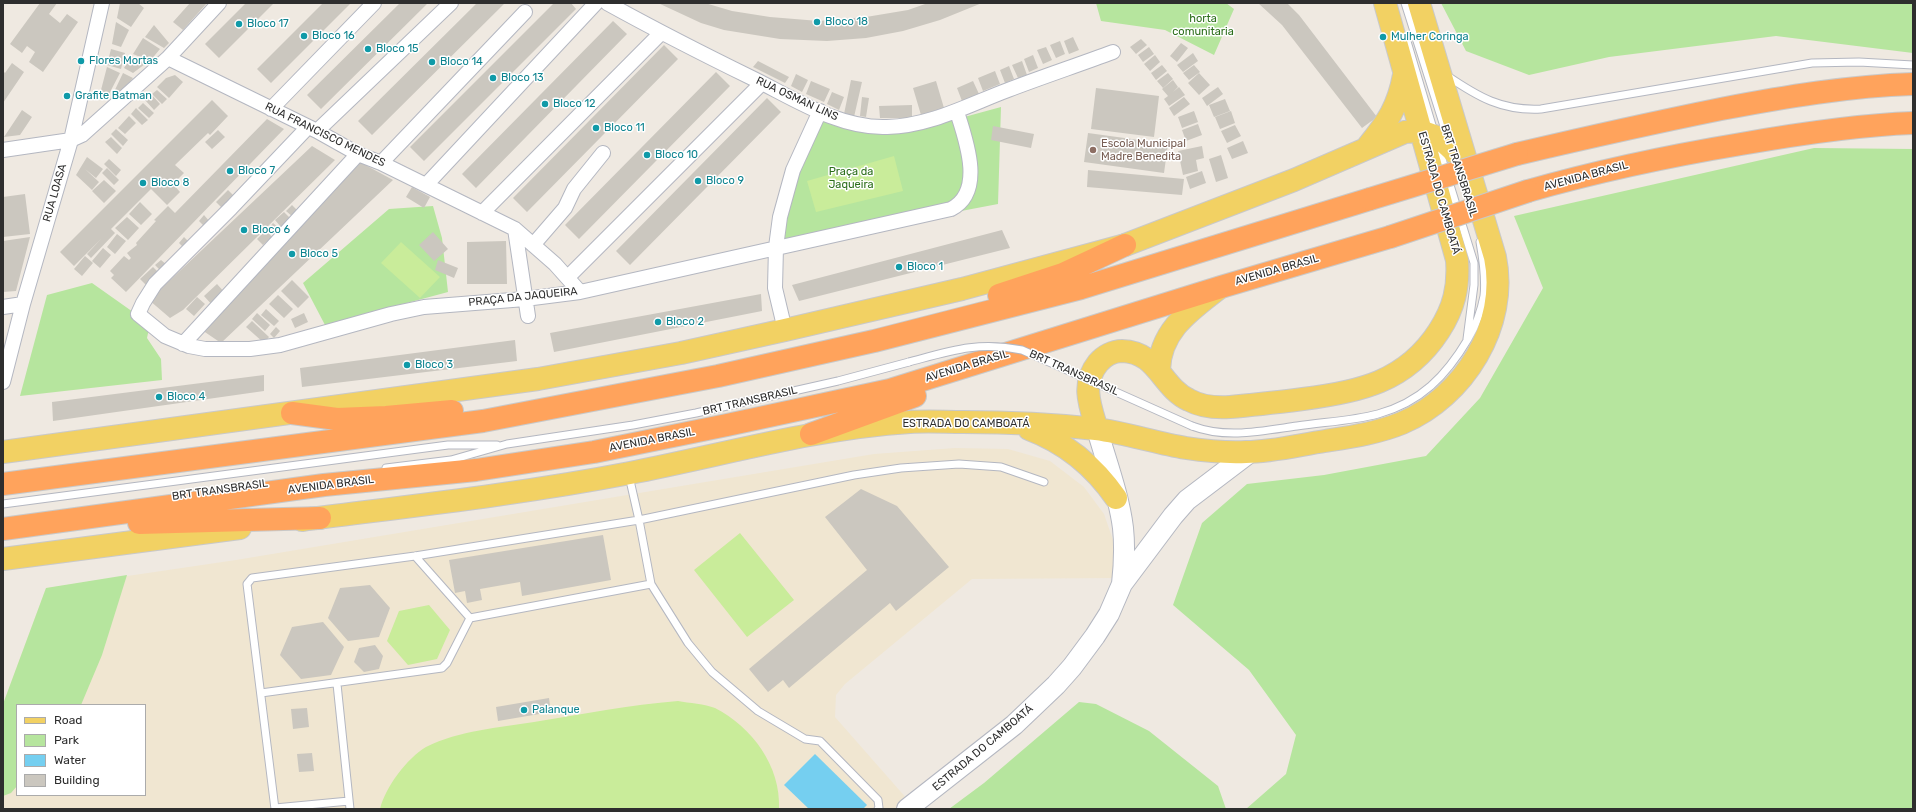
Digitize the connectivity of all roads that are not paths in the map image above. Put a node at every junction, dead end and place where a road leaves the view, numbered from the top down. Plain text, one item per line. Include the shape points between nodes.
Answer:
1 (102, 3) edge
2 (219, 3) edge
3 (374, 3) edge
4 (450, 3) edge
5 (596, 3) edge
6 (606, 3) edge
7 (1385, 3) edge
8 (1405, 3) edge
9 (1419, 3) edge
10 (525, 12) dead end
11 (1403, 29) dead end
12 (661, 33) junction
13 (1113, 52) dead end
14 (168, 58) junction
15 (1408, 63) junction
16 (1431, 64) junction
17 (1913, 65) edge
18 (762, 83) junction
19 (1913, 84) edge
20 (271, 108) junction
21 (820, 112) junction
22 (957, 112) junction
23 (1913, 123) edge
24 (312, 129) junction
25 (1431, 133) junction
26 (70, 140) junction
27 (1367, 147) junction
28 (3, 150) edge
29 (603, 153) dead end
30 (358, 154) junction
31 (381, 163) junction
32 (1465, 173) junction
33 (426, 185) junction
34 (1470, 206) dead end
35 (482, 213) junction
36 (1475, 220) dead end
37 (514, 229) junction
38 (1479, 235) dead end
39 (1125, 244) junction
40 (534, 245) junction
41 (776, 247) junction
42 (568, 278) junction
43 (1221, 287) junction
44 (580, 292) junction
45 (525, 299) junction
46 (23, 304) junction
47 (3, 307) edge
48 (528, 316) dead end
49 (785, 330) junction
50 (1058, 338) junction
51 (1467, 340) junction
52 (874, 341) junction
53 (183, 344) junction
54 (1159, 370) junction
55 (3, 382) edge
56 (614, 395) junction
57 (292, 413) junction
58 (1011, 422) junction
59 (1097, 429) junction
60 (811, 434) junction
61 (507, 444) junction
62 (3, 452) edge
63 (1249, 452) junction
64 (380, 469) dead end
65 (629, 473) junction
66 (1044, 482) dead end
67 (3, 484) edge
68 (1116, 498) junction
69 (3, 504) edge
70 (320, 518) junction
71 (639, 520) junction
72 (11, 528) edge
73 (415, 556) junction
74 (3, 559) edge
75 (651, 584) junction
76 (1122, 584) junction
77 (470, 618) junction
78 (337, 684) junction
79 (261, 693) junction
80 (349, 800) junction
81 (275, 809) edge
82 (350, 809) edge
83 (878, 809) edge
84 (907, 809) edge

1 - 26 street, RUA LOASA
2 - 14 street
3 - 20 street
4 - 24 street
5 - 33 street
6 - 12 street, RUA OSMAN LINS
7 - 15 main road, ESTRADA DO CAMBOATÁ
8 - 16 lane, BRT TRANSBRASIL
9 - 16 main road, ESTRADA DO CAMBOATÁ
10 - 31 street
11 - 15 lane
12 - 18 street, RUA OSMAN LINS
12 - 35 street
13 - 22 street, RUA OSMAN LINS via 1006,91
14 - 20 street, RUA FRANCISCO MENDES
14 - 26 street via 94,126
15 - 25 main road, ESTRADA DO CAMBOATÁ
15 - 27 main road via 1397,103 1387,123
16 - 17 lane via 1467,89 1515,109 1541,108 1812,63
16 - 25 lane, BRT TRANSBRASIL
16 - 32 main road, ESTRADA DO CAMBOATÁ
18 - 21 street, RUA OSMAN LINS
18 - 42 street
19 - 52 highway, bridge via 1780,98 1621,128 1517,154 1081,288
20 - 24 street, RUA FRANCISCO MENDES
21 - 22 street, RUA OSMAN LINS via 853,123 887,127 911,124
21 - 41 street via 785,193
22 - 41 street, PRAÇA DA JAQUEIRA via 970,163 967,192 960,205
23 - 43 highway, AVENIDA BRASIL, bridge via 1794,134 1680,154 1593,173
24 - 30 street, RUA FRANCISCO MENDES
24 - 53 street, PRAÇA DA JAQUEIRA via 155,284 143,303 138,314 165,336
25 - 27 main road via 1405,132
25 - 32 main road
25 - 51 lane, BRT TRANSBRASIL via 1474,263
25 - 54 main road, ESTRADA DO CAMBOATÁ via 1457,260 1458,282 1453,305 1445,321 1417,358 1393,376 1362,389 1342,394 1230,407 1208,406 1188,400 1171,386
26 - 28 street
26 - 46 street, RUA LOASA
27 - 39 main road via 1294,180
29 - 40 street via 574,189 565,208
30 - 31 street, RUA FRANCISCO MENDES
30 - 53 street
31 - 33 street, RUA FRANCISCO MENDES
32 - 63 main road, ESTRADA DO CAMBOATÁ via 1495,257 1498,278 1490,327 1484,343 1463,377 1433,406 1399,425 1358,435
33 - 35 street, RUA FRANCISCO MENDES
34 - 36 lane, BRT TRANSBRASIL
35 - 37 street, RUA FRANCISCO MENDES
37 - 40 street, RUA FRANCISCO MENDES
37 - 45 street
38 - 51 lane, BRT TRANSBRASIL via 1483,256 1484,295 1474,329
39 - 49 main road via 962,289
39 - 52 highway via 1063,274 928,318
40 - 42 street, RUA FRANCISCO MENDES
41 - 44 street, PRAÇA DA JAQUEIRA
41 - 49 street via 775,288
42 - 44 street, RUA FRANCISCO MENDES
43 - 50 highway, AVENIDA BRASIL
43 - 54 main road via 1175,325 1161,350
44 - 45 street, PRAÇA DA JAQUEIRA
45 - 48 street
45 - 53 street, PRAÇA DA JAQUEIRA via 424,307 280,345 250,349 205,349
46 - 47 street
46 - 55 street, RUA LOASA
49 - 57 main road via 681,353 538,379
50 - 60 highway via 1023,355
50 - 72 highway, AVENIDA BRASIL via 890,390 594,452 476,470 324,485
51 - 61 lane, BRT TRANSBRASIL, bridge via 1456,360 1434,384 1408,402 1378,414 1242,433 1214,432 1192,426 1022,350 1006,346 975,346 838,381 696,413 618,428
52 - 56 highway via 718,376
54 - 59 main road, ESTRADA DO CAMBOATÁ via 1143,356 1131,352 1109,354 1100,361 1088,381 1087,390
56 - 57 highway via 386,417 337,419
56 - 67 highway via 483,421 416,431
57 - 62 main road
58 - 59 main road, ESTRADA DO CAMBOATÁ
58 - 60 main road, ESTRADA DO CAMBOATÁ via 911,422
58 - 68 main road via 1060,443 1081,458 1105,482
59 - 63 main road, ESTRADA DO CAMBOATÁ via 1184,448
59 - 68 main road, ESTRADA DO CAMBOATÁ
60 - 65 main road
61 - 64 lane, BRT TRANSBRASIL via 450,460
61 - 69 lane, BRT TRANSBRASIL via 448,445
63 - 76 main road, ESTRADA DO CAMBOATÁ via 1187,500
65 - 70 main road via 575,483
65 - 71 lane
66 - 71 lane via 1001,467 959,464 901,468 854,475
68 - 76 main road, ESTRADA DO CAMBOATÁ via 1123,527
70 - 72 highway
70 - 74 main road
71 - 73 lane
71 - 75 lane
73 - 77 lane
73 - 79 lane via 252,578 247,584
75 - 77 lane
75 - 83 lane via 688,643 712,672 758,711 805,739 820,741 878,800
76 - 84 main road, ESTRADA DO CAMBOATÁ via 1109,614 1095,636 1056,685 1014,725
77 - 78 lane via 442,668
78 - 79 lane
78 - 80 lane
79 - 81 lane
80 - 81 lane
80 - 82 lane

